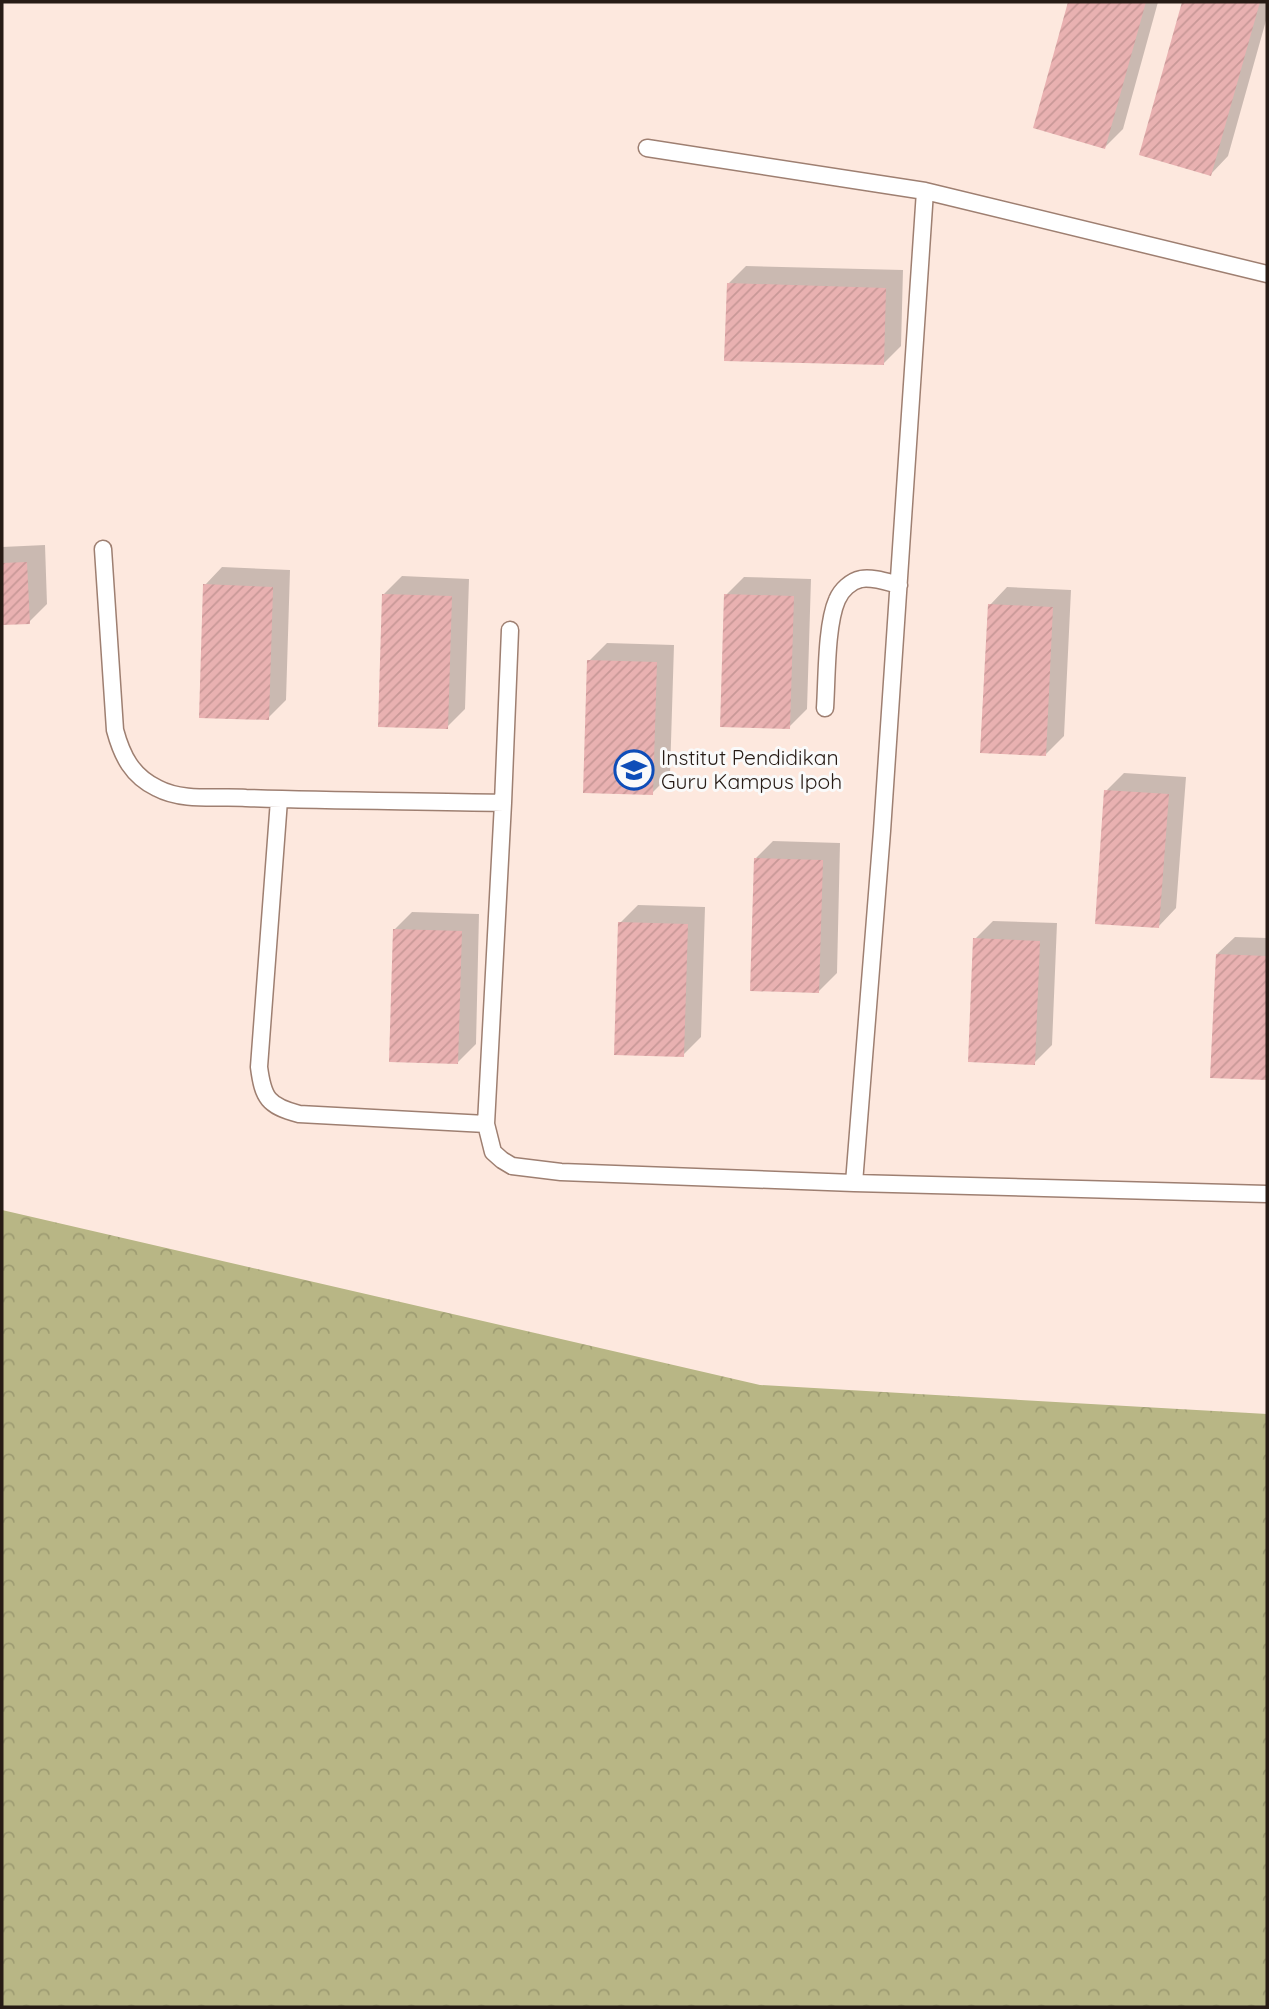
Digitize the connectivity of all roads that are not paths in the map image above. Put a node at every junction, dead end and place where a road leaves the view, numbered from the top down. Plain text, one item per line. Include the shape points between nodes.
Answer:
1 (648, 148) dead end
2 (925, 191) junction
3 (1267, 274) edge
4 (103, 549) dead end
5 (899, 585) junction
6 (510, 630) dead end
7 (825, 708) dead end
8 (279, 800) junction
9 (503, 803) junction
10 (486, 1124) junction
11 (854, 1183) junction
12 (1267, 1194) edge

1 - 2 lane
2 - 3 lane
2 - 5 lane
4 - 8 lane via 115,730 133,772 157,789 182,796
5 - 7 lane via 860,579 837,598
5 - 11 lane
6 - 9 lane
8 - 9 lane
8 - 10 lane via 259,1067 268,1099 278,1108 299,1114
9 - 10 lane
10 - 11 lane via 493,1152 512,1166 561,1172
11 - 12 lane

